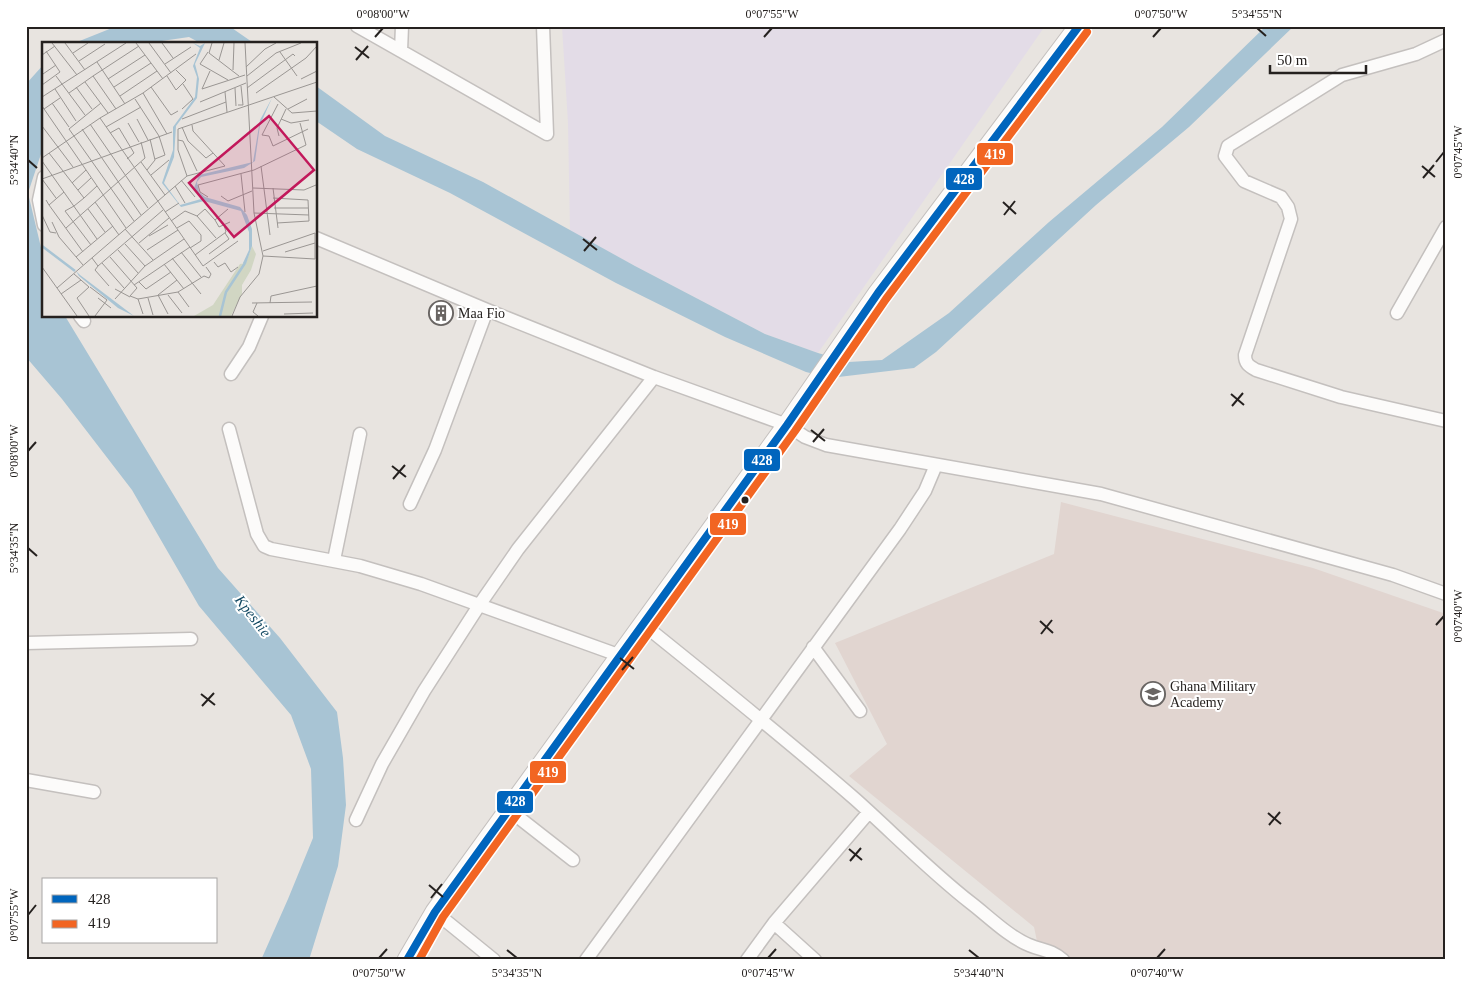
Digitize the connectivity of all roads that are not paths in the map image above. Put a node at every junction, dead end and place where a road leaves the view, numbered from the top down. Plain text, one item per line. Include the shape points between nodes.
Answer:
1 (357, 26) edge
2 (402, 26) edge
3 (543, 26) edge
4 (1080, 26) edge
5 (1446, 40) edge
6 (401, 51) junction
7 (42, 185) edge
8 (42, 217) edge
9 (1446, 226) edge
10 (318, 239) edge
11 (487, 310) junction
12 (1397, 313) dead end
13 (261, 318) edge
14 (231, 374) dead end
15 (654, 377) junction
16 (1446, 420) edge
17 (787, 425) junction
18 (229, 429) dead end
19 (360, 434) dead end
20 (936, 465) junction
21 (410, 504) dead end
22 (334, 560) junction
23 (1446, 594) edge
24 (480, 604) junction
25 (644, 625) junction
26 (191, 639) dead end
27 (26, 643) edge
28 (814, 647) junction
29 (621, 656) junction
30 (860, 710) dead end
31 (762, 720) junction
32 (26, 780) edge
33 (94, 792) dead end
34 (509, 810) junction
35 (869, 812) junction
36 (356, 820) dead end
37 (573, 860) dead end
38 (435, 912) junction
39 (774, 923) junction
40 (407, 960) edge
41 (494, 960) edge
42 (586, 960) edge
43 (747, 960) edge
44 (815, 960) edge
45 (1063, 960) edge

1 - 6 street
2 - 6 street
3 - 6 street via 547,134
4 - 17 main road via 878,292
5 - 16 street via 1416,54 1342,75 1228,146 1225,156 1244,181 1282,197 1291,219 1245,362 1256,370 1341,397
7 - 8 street via 38,200
9 - 12 street
10 - 11 street
11 - 15 street
11 - 21 street
13 - 14 street via 250,347
15 - 17 street
15 - 24 street via 518,549
17 - 20 street via 826,445
17 - 25 main road
18 - 22 street via 257,534 264,546
19 - 22 street
20 - 23 street via 1101,494 1393,574
20 - 28 street via 925,491 900,530
22 - 24 street
24 - 29 street
24 - 36 street via 382,764
25 - 29 main road
25 - 31 street
26 - 27 street
28 - 30 street
28 - 31 street
29 - 34 main road
31 - 35 street
31 - 42 street
32 - 33 street
34 - 37 street
34 - 38 main road
35 - 39 street
35 - 45 street via 932,870 1008,931 1029,945 1053,952
38 - 40 main road
38 - 41 street
39 - 43 street
39 - 44 street

